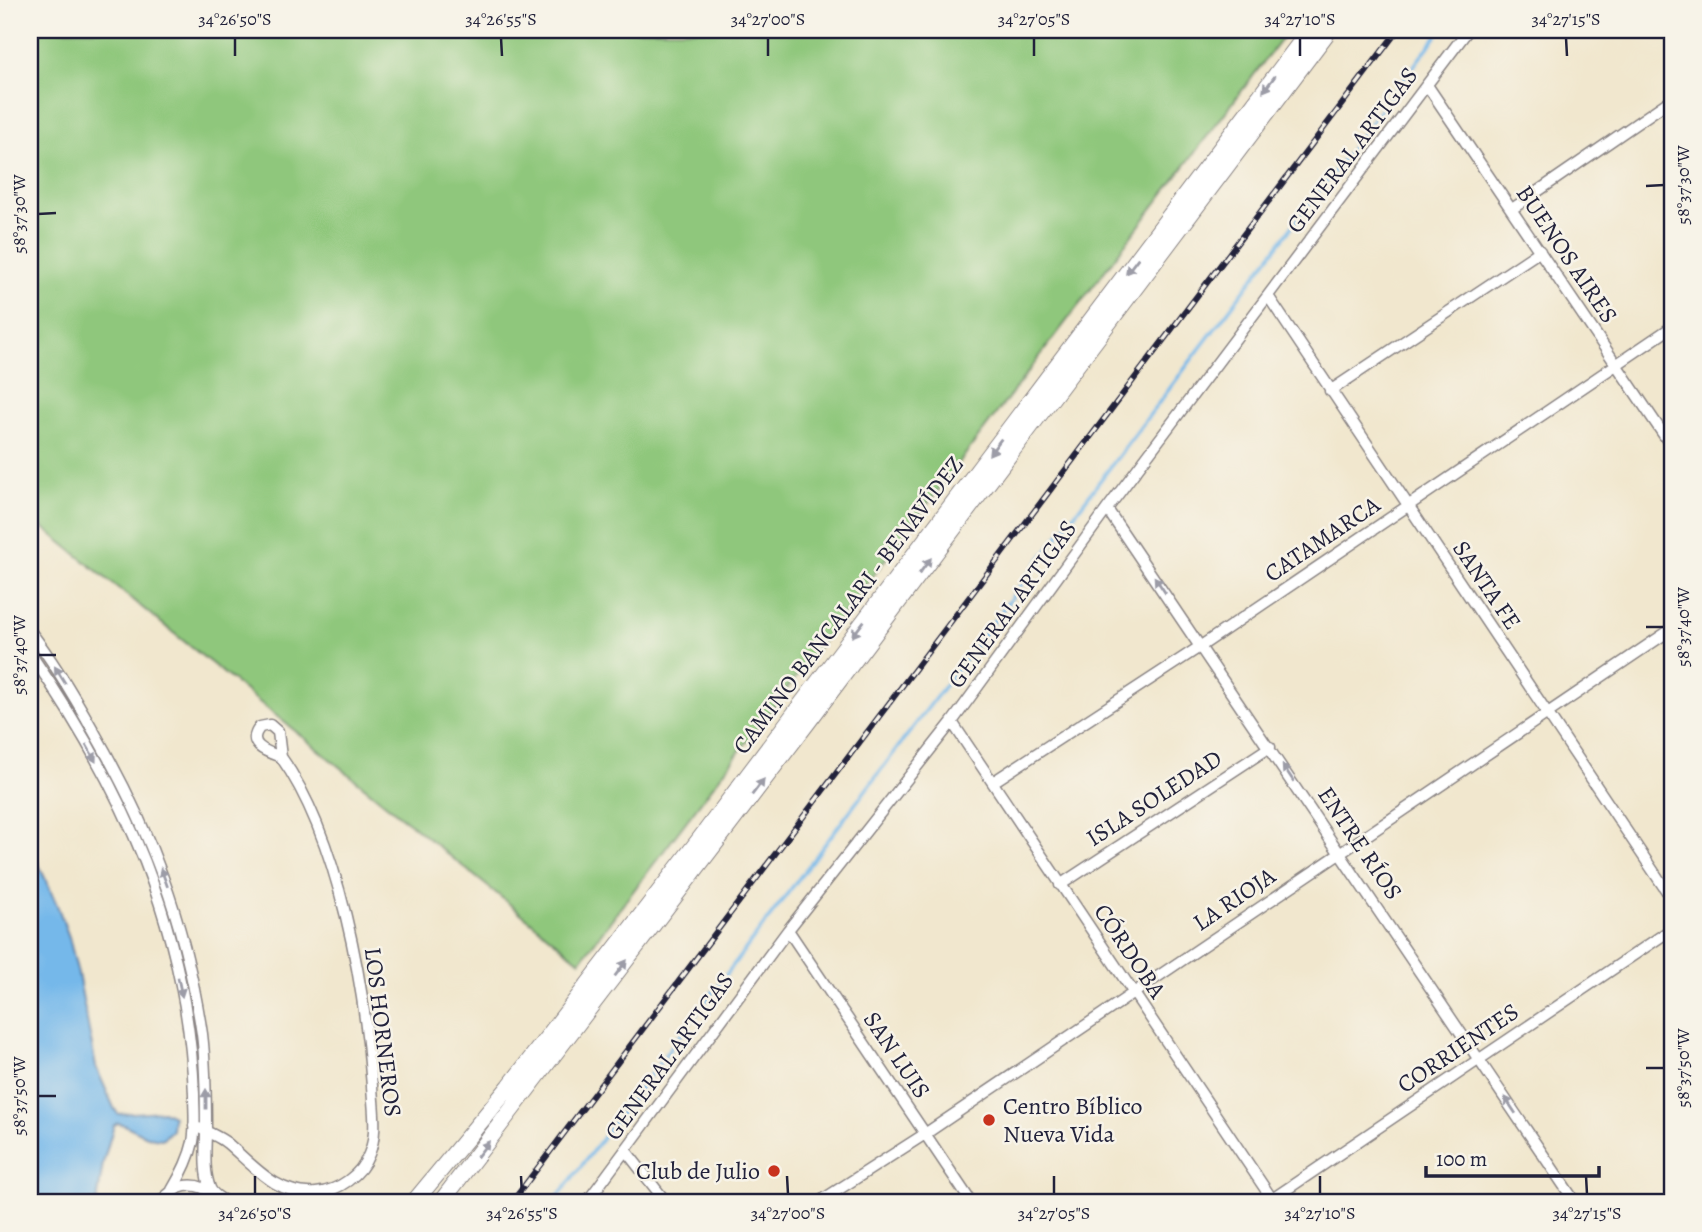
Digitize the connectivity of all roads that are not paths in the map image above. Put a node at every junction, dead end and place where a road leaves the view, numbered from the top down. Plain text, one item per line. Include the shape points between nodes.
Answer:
1 (1310, 30) edge
2 (1329, 30) edge
3 (1468, 30) edge
4 (1427, 85) junction
5 (1672, 99) edge
6 (1512, 209) junction
7 (1540, 251) junction
8 (1268, 296) junction
9 (1672, 327) edge
10 (1616, 365) junction
11 (1330, 391) junction
12 (1672, 447) edge
13 (1408, 506) junction
14 (1108, 509) junction
15 (1672, 629) edge
16 (30, 631) edge
17 (1201, 646) junction
18 (30, 653) edge
19 (1549, 713) junction
20 (952, 722) junction
21 (1270, 747) junction
22 (281, 757) dead end
23 (117, 772) junction
24 (105, 779) junction
25 (993, 782) junction
26 (1341, 853) junction
27 (1060, 885) junction
28 (1672, 898) edge
29 (1672, 929) edge
30 (788, 930) junction
31 (184, 945) junction
32 (172, 948) junction
33 (1133, 992) junction
34 (1480, 1059) junction
35 (194, 1126) junction
36 (206, 1131) junction
37 (925, 1134) junction
38 (626, 1151) junction
39 (172, 1190) junction
40 (211, 1191) junction
41 (1272, 1201) edge
42 (162, 1202) edge
43 (217, 1202) edge
44 (225, 1202) edge
45 (414, 1202) edge
46 (441, 1202) edge
47 (587, 1202) edge
48 (666, 1202) edge
49 (819, 1202) edge
50 (971, 1202) edge
51 (1575, 1202) edge

1 -> 45 main road, CAMINO BANCALARI - BENAVÍDEZ via 700,839 510,1086
46 -> 2 main road, CAMINO BANCALARI - BENAVÍDEZ
3 - 4 street, GENERAL ARTIGAS
4 - 6 street, BUENOS AIRES
4 - 8 street, GENERAL ARTIGAS
5 - 6 street
6 - 7 street, BUENOS AIRES
7 - 10 street, BUENOS AIRES
7 - 11 street
8 - 11 street, SANTA FE
8 - 14 street, GENERAL ARTIGAS
9 - 10 street, CATAMARCA
10 - 12 street, BUENOS AIRES
10 - 13 street, CATAMARCA
11 - 13 street, SANTA FE
13 - 17 street, CATAMARCA
13 - 19 street, SANTA FE
17 -> 14 street, ENTRE RÍOS
14 - 20 street, GENERAL ARTIGAS
15 - 19 street, LA RIOJA
23 -> 16 street
17 - 21 street, ENTRE RÍOS
17 - 25 street, CATAMARCA
18 -> 24 street
19 - 26 street, LA RIOJA
19 - 28 street, SANTA FE
20 - 25 street, CÓRDOBA
20 - 30 street, GENERAL ARTIGAS
26 -> 21 street, ENTRE RÍOS
21 - 27 street, ISLA SOLEDAD
22 - 36 street, LOS HORNEROS via 314,819 345,916 363,1006 374,1140 361,1168 348,1181 332,1190 301,1193 274,1184
23 - 24 street
31 -> 23 street via 156,854
24 - 32 street via 145,862
25 - 27 street, CÓRDOBA
26 - 33 street, LA RIOJA
26 - 34 street, ENTRE RÍOS
27 - 33 street, CÓRDOBA
29 - 34 street, CORRIENTES
30 - 37 street, SAN LUIS
30 - 38 street, GENERAL ARTIGAS
31 - 32 street
36 -> 31 street via 203,1041
32 -> 35 street via 191,1046
33 - 37 street, LA RIOJA
33 - 41 street, CÓRDOBA
34 - 41 street, CORRIENTES
51 -> 34 street, ENTRE RÍOS
35 - 36 street, LOS HORNEROS
35 - 39 street via 188,1158
36 - 40 street
37 - 49 street, LA RIOJA
37 - 50 street, SAN LUIS
38 - 47 street, GENERAL ARTIGAS
38 - 48 street
39 - 40 street via 194,1186
39 - 42 street
40 - 43 street
40 - 44 street

